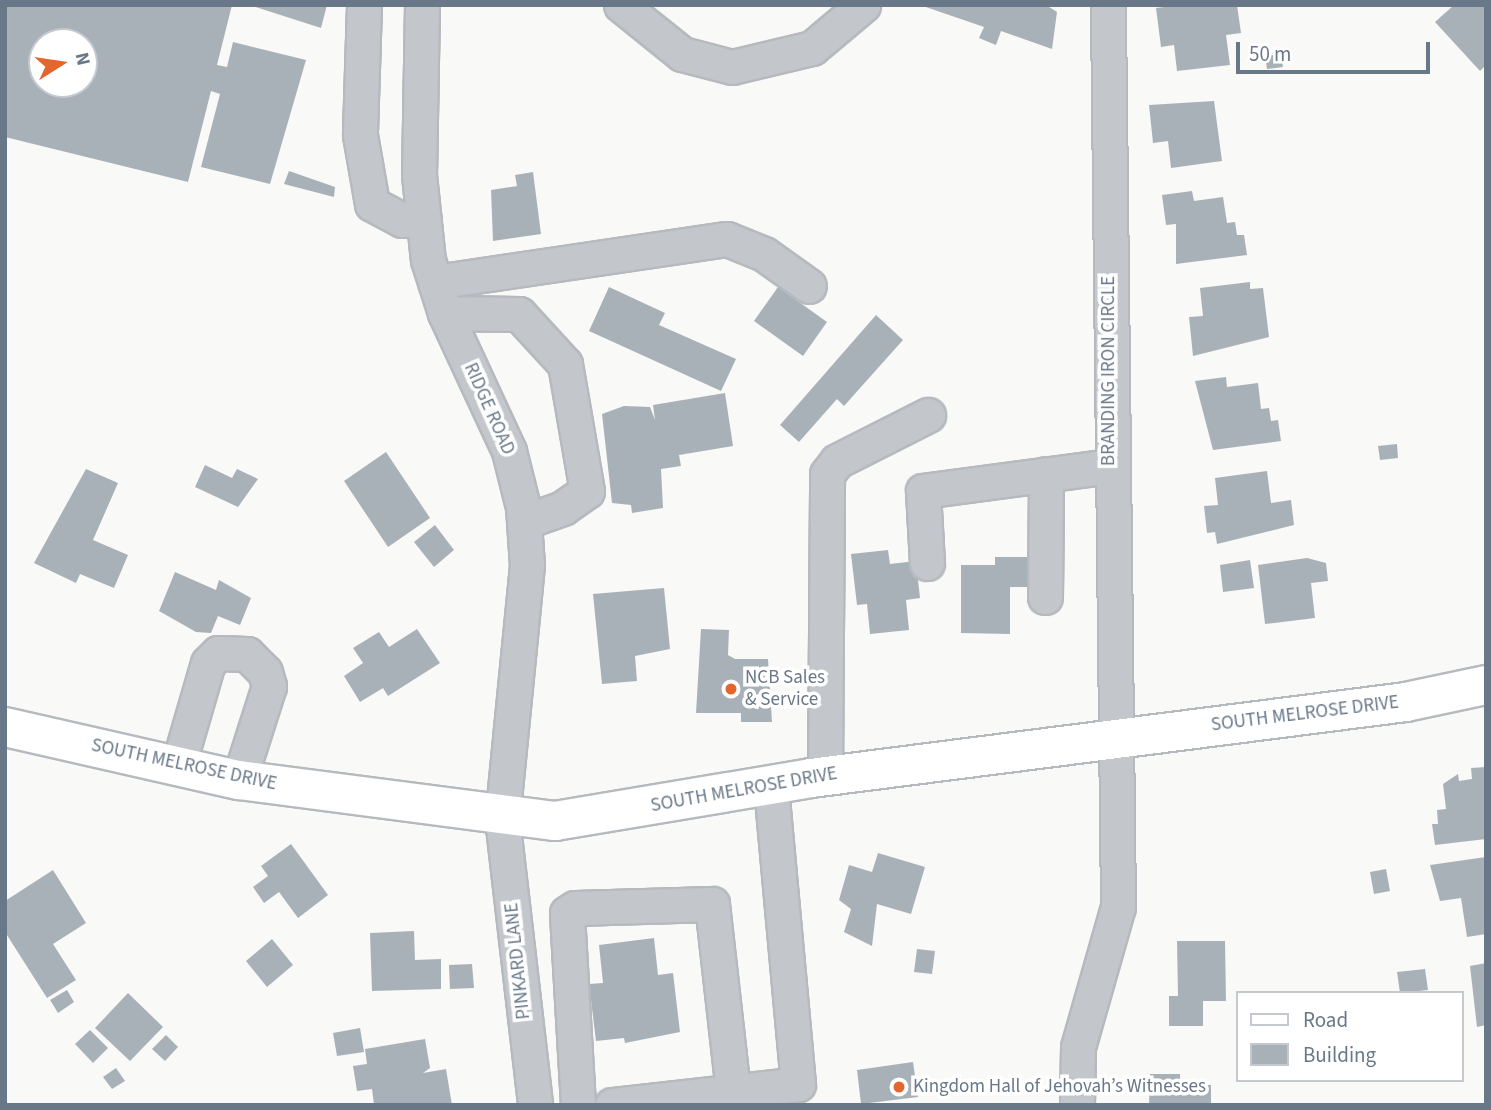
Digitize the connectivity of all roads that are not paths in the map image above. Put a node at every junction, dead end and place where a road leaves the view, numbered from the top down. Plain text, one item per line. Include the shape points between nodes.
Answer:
1 (364, 5) edge
2 (422, 5) edge
3 (621, 5) edge
4 (863, 5) edge
5 (1108, 5) edge
6 (424, 220) junction
7 (809, 286) dead end
8 (440, 297) junction
9 (928, 415) dead end
10 (1110, 466) junction
11 (1046, 474) junction
12 (524, 522) junction
13 (927, 564) dead end
14 (1045, 597) dead end
15 (1486, 685) edge
16 (5, 727) edge
17 (1114, 736) junction
18 (178, 766) junction
19 (825, 776) junction
20 (239, 779) junction
21 (771, 785) junction
22 (502, 818) junction
23 (733, 1092) junction
24 (535, 1105) edge
25 (578, 1105) edge
26 (612, 1105) edge
27 (1077, 1105) edge

1 - 6 street via 360,135 372,204 402,220
2 - 6 street, RIDGE ROAD
3 - 4 street via 682,54 732,67 812,48
5 - 10 street, BRANDING IRON CIRCLE
6 - 8 street, RIDGE ROAD
7 - 8 street via 764,254 727,239
8 - 12 street, RIDGE ROAD via 509,451
8 - 12 street via 519,314 565,364 587,491 563,508
9 - 19 street via 837,461 827,474
10 - 11 street
10 - 17 street, BRANDING IRON CIRCLE
11 - 13 street via 923,491
11 - 14 street
12 - 22 street, RIDGE ROAD via 527,565
15 - 17 main road, SOUTH MELROSE DRIVE via 1406,702
16 - 18 main road, SOUTH MELROSE DRIVE
17 - 19 main road, SOUTH MELROSE DRIVE
17 - 27 street, BRANDING IRON CIRCLE via 1118,907 1078,1047
18 - 20 main road, SOUTH MELROSE DRIVE
18 - 20 street via 208,663 218,653 239,652 258,663 269,686
19 - 21 main road, SOUTH MELROSE DRIVE
20 - 22 main road, SOUTH MELROSE DRIVE
21 - 22 main road, SOUTH MELROSE DRIVE via 567,820
21 - 23 street via 800,1079 794,1086
22 - 24 street, PINKARD LANE
23 - 25 street via 712,904 575,908 567,913
23 - 26 street

